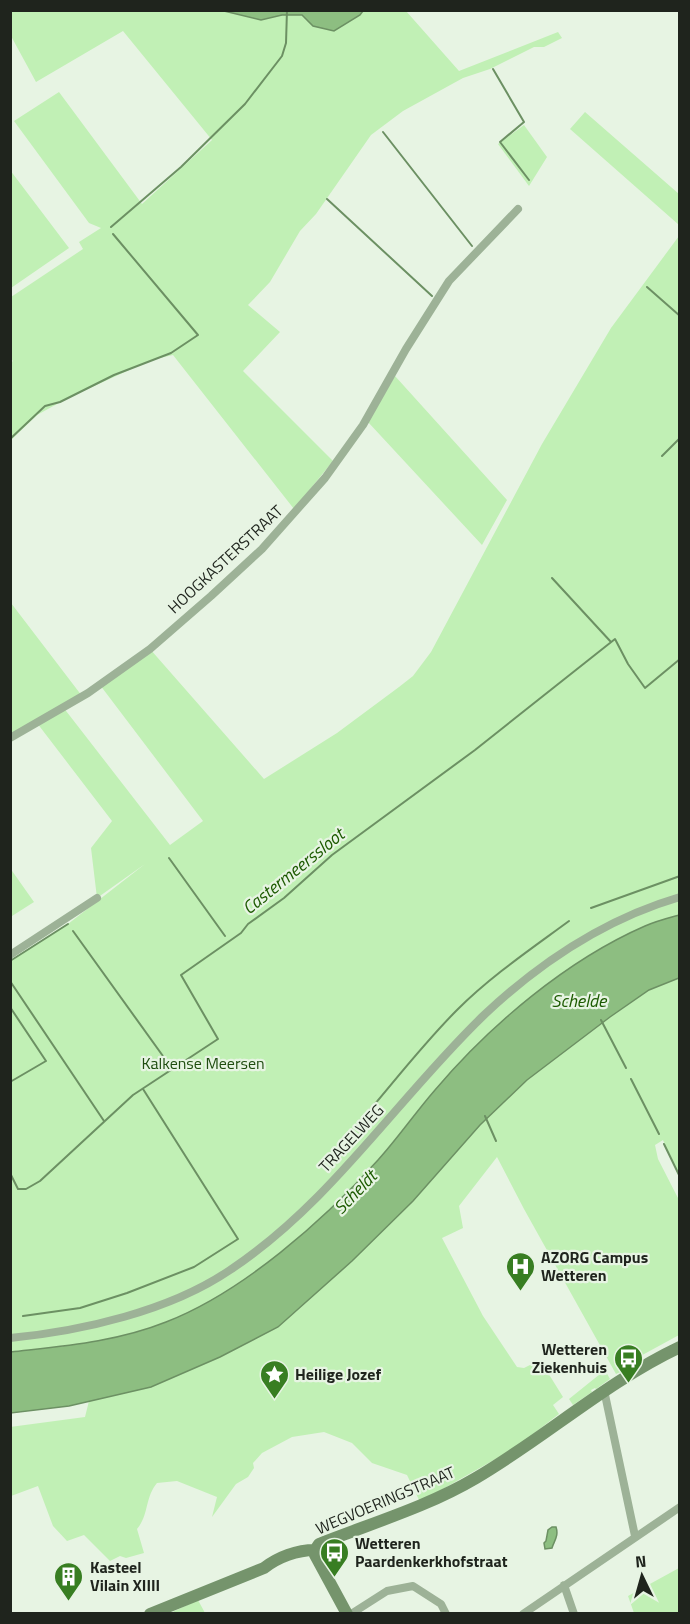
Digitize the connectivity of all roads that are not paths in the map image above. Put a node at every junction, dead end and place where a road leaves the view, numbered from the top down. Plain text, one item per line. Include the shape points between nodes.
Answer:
1 (518, 208) dead end
2 (10, 738) edge
3 (680, 897) edge
4 (97, 898) dead end
5 (10, 956) edge
6 (10, 1338) edge
7 (680, 1347) edge
8 (604, 1390) junction
9 (680, 1507) edge
10 (635, 1536) junction
11 (315, 1550) junction
12 (564, 1585) junction
13 (150, 1614) edge
14 (349, 1614) edge
15 (446, 1614) edge
16 (523, 1614) edge
17 (574, 1614) edge

1 - 2 street, HOOGKASTERSTRAAT via 449,281 363,425 325,478 262,549 141,656 88,693
3 - 6 street, TRAGELWEG via 593,933 516,988 456,1044 297,1217 229,1272 131,1315 60,1332
4 - 5 street
7 - 8 main road, WEGVOERINGSTRAAT
8 - 10 street
8 - 11 main road, WEGVOERINGSTRAAT via 476,1478 441,1497 319,1544
9 - 10 street
10 - 12 street
11 - 13 main road, WEGVOERINGSTRAAT via 274,1560 264,1568
11 - 14 main road
12 - 16 street
12 - 17 street
14 - 15 street via 387,1591 413,1586 441,1604

